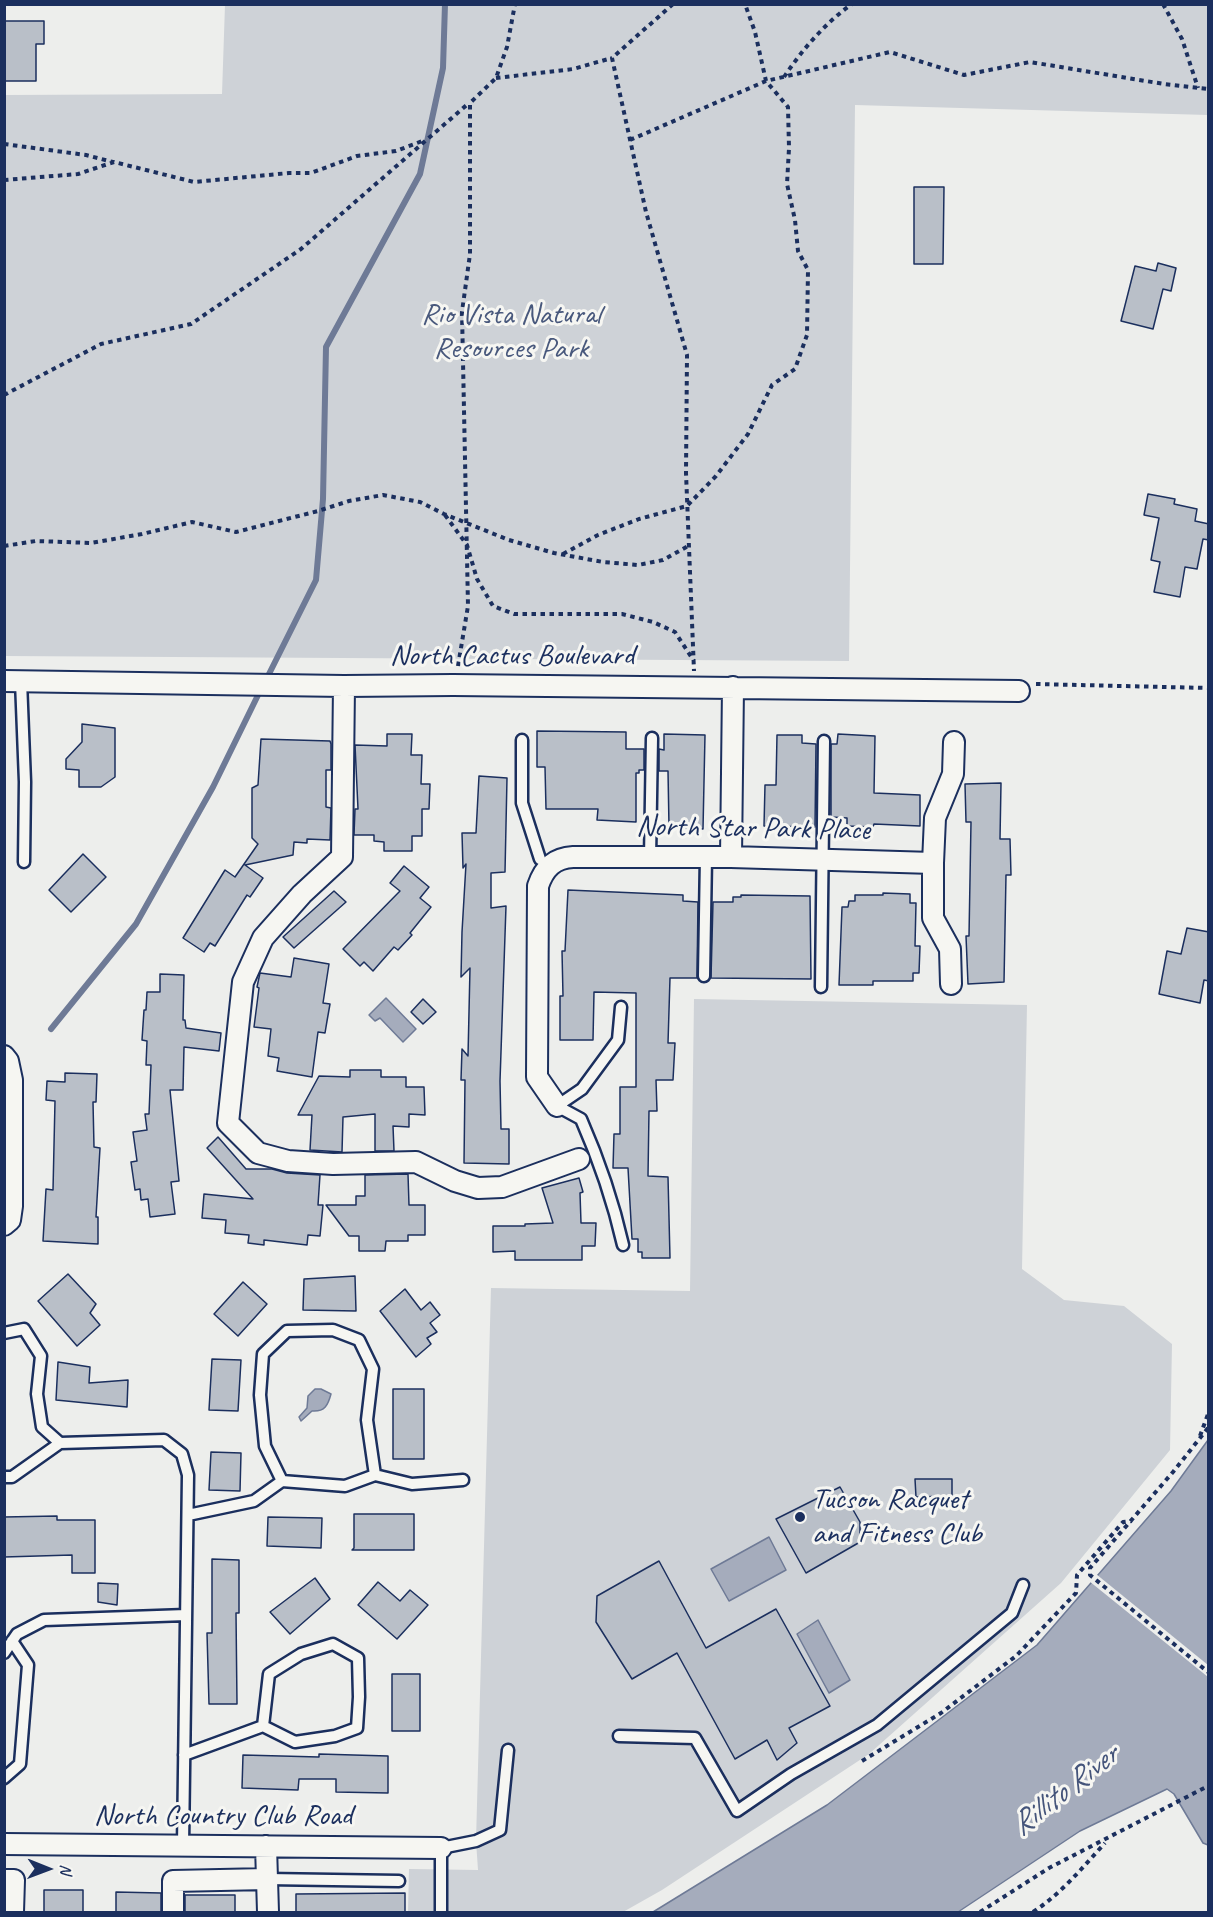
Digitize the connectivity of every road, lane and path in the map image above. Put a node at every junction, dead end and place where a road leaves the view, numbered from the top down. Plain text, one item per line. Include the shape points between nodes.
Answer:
1 (515, 4) edge
2 (673, 4) edge
3 (745, 4) edge
4 (852, 4) edge
5 (1163, 4) edge
6 (612, 58) junction
7 (784, 77) junction
8 (496, 78) junction
9 (766, 81) junction
10 (1198, 88) junction
11 (1209, 89) edge
12 (470, 103) junction
13 (428, 138) junction
14 (630, 140) junction
15 (4, 144) edge
16 (114, 162) junction
17 (4, 180) edge
18 (4, 395) edge
19 (687, 506) junction
20 (444, 514) junction
21 (466, 522) junction
22 (690, 544) junction
23 (467, 545) junction
24 (4, 546) edge
25 (563, 555) junction
26 (694, 661) junction
27 (13, 681) edge
28 (453, 685) junction
29 (344, 686) junction
30 (693, 687) junction
31 (733, 687) junction
32 (1209, 688) edge
33 (1019, 691) joint
34 (652, 738) dead end
35 (522, 740) dead end
36 (824, 741) dead end
37 (954, 742) dead end
38 (706, 857) junction
39 (731, 857) junction
40 (650, 858) junction
41 (824, 859) junction
42 (24, 862) dead end
43 (544, 863) junction
44 (933, 863) junction
45 (704, 976) dead end
46 (951, 984) dead end
47 (821, 987) dead end
48 (621, 1007) dead end
49 (4, 1056) edge
50 (557, 1106) junction
51 (579, 1159) dead end
52 (7, 1222) edge
53 (623, 1245) dead end
54 (4, 1333) edge
55 (1209, 1414) edge
56 (1209, 1428) edge
57 (1198, 1442) junction
58 (60, 1443) junction
59 (375, 1475) junction
60 (4, 1477) edge
61 (463, 1480) dead end
62 (282, 1481) junction
63 (188, 1515) junction
64 (1132, 1521) junction
65 (1023, 1585) dead end
66 (186, 1615) junction
67 (12, 1641) junction
68 (4, 1653) edge
69 (1209, 1672) edge
70 (263, 1726) junction
71 (619, 1736) dead end
72 (508, 1750) dead end
73 (184, 1755) junction
74 (862, 1761) dead end
75 (4, 1778) edge
76 (1209, 1786) edge
77 (1109, 1839) junction
78 (4, 1844) edge
79 (183, 1845) junction
80 (266, 1846) junction
81 (441, 1848) junction
82 (267, 1879) junction
83 (4, 1880) edge
84 (399, 1881) dead end
85 (14, 1912) edge
86 (173, 1912) edge
87 (268, 1912) edge
88 (441, 1912) edge
89 (980, 1912) edge
90 (1033, 1912) edge

1 - 8 path
2 - 6 path
3 - 9 path
4 - 7 path via 806,48
5 - 10 path via 1182,39
6 - 8 path via 573,69
6 - 14 path
7 - 9 path
7 - 10 path via 890,52 964,75 1030,62
8 - 12 path
9 - 14 path
9 - 19 path via 788,107 787,184 798,251 808,270 807,335 795,369 772,385 747,434 716,476
10 - 11 path
12 - 13 path
12 - 21 path via 470,254 462,312
13 - 16 path via 396,151 357,156 310,173 194,182
13 - 18 path via 301,249 191,324 101,344
14 - 19 path via 687,355
15 - 16 path
16 - 17 path via 78,174
19 - 22 path
19 - 25 path via 598,535
20 - 21 path
20 - 23 path
20 - 24 path via 420,502 383,495 236,532 192,522 91,543 36,541
21 - 23 path
21 - 25 path via 509,540
22 - 25 path via 663,560 638,565
22 - 26 path
23 - 26 path via 477,579 493,606 514,614 622,614 653,621 675,632
23 - 28 path via 468,606
26 - 30 path
27 - 29 street, North Cactus Boulevard
27 - 42 lane via 24,770
28 - 29 street, North Cactus Boulevard
28 - 30 street, North Cactus Boulevard
29 - 51 street via 342,857 263,938 243,982 228,1123 258,1153 288,1161 416,1162 478,1188 502,1187
30 - 31 street, North Cactus Boulevard
31 - 33 street, North Cactus Boulevard
31 - 39 street
32 - 33 path via 1038,683
34 - 40 lane
35 - 43 lane via 522,803
36 - 41 lane
37 - 44 street via 953,774 935,818
38 - 39 street, North Star Park Place
38 - 40 street, North Star Park Place
38 - 45 lane
39 - 41 street, North Star Park Place
40 - 43 street, North Star Park Place via 561,858
41 - 44 street, North Star Park Place
41 - 47 lane
43 - 50 street via 538,886 537,1077
44 - 46 street via 933,918 950,949
48 - 50 lane via 618,1040 582,1089
49 - 52 street via 12,1080 12,1206
50 - 53 lane via 582,1119 614,1207
54 - 58 lane via 24,1329 41,1356 37,1394 42,1427
55 - 57 path
56 - 57 path
57 - 64 path
58 - 60 lane via 12,1477
58 - 63 lane via 164,1440 182,1454 188,1475
59 - 61 lane via 412,1484
59 - 62 lane via 345,1486
59 - 62 lane via 367,1420 373,1369 359,1340 333,1330 287,1331 263,1354 260,1395 265,1446
62 - 63 lane via 254,1501
63 - 66 lane
64 - 69 path via 1090,1568 1090,1575
64 - 74 path via 1123,1522 1077,1575 1076,1593 1016,1656 941,1713
65 - 71 lane via 1012,1613 886,1718 737,1811 695,1738
66 - 67 lane via 44,1620 17,1634
66 - 73 lane
67 - 68 lane
67 - 75 lane via 28,1665 25,1722 20,1764
70 - 70 lane via 295,1742 357,1728 358,1658 333,1644 302,1654 269,1674
70 - 73 lane
72 - 81 lane via 500,1830 476,1841
73 - 79 lane
76 - 77 path
77 - 89 path via 1049,1869
77 - 90 path via 1068,1885
78 - 79 street, North Country Club Road
79 - 80 street, North Country Club Road
80 - 81 street, North Country Club Road
80 - 82 street
81 - 88 lane
82 - 84 lane
82 - 86 street via 173,1881
82 - 87 street
83 - 85 street via 14,1880

